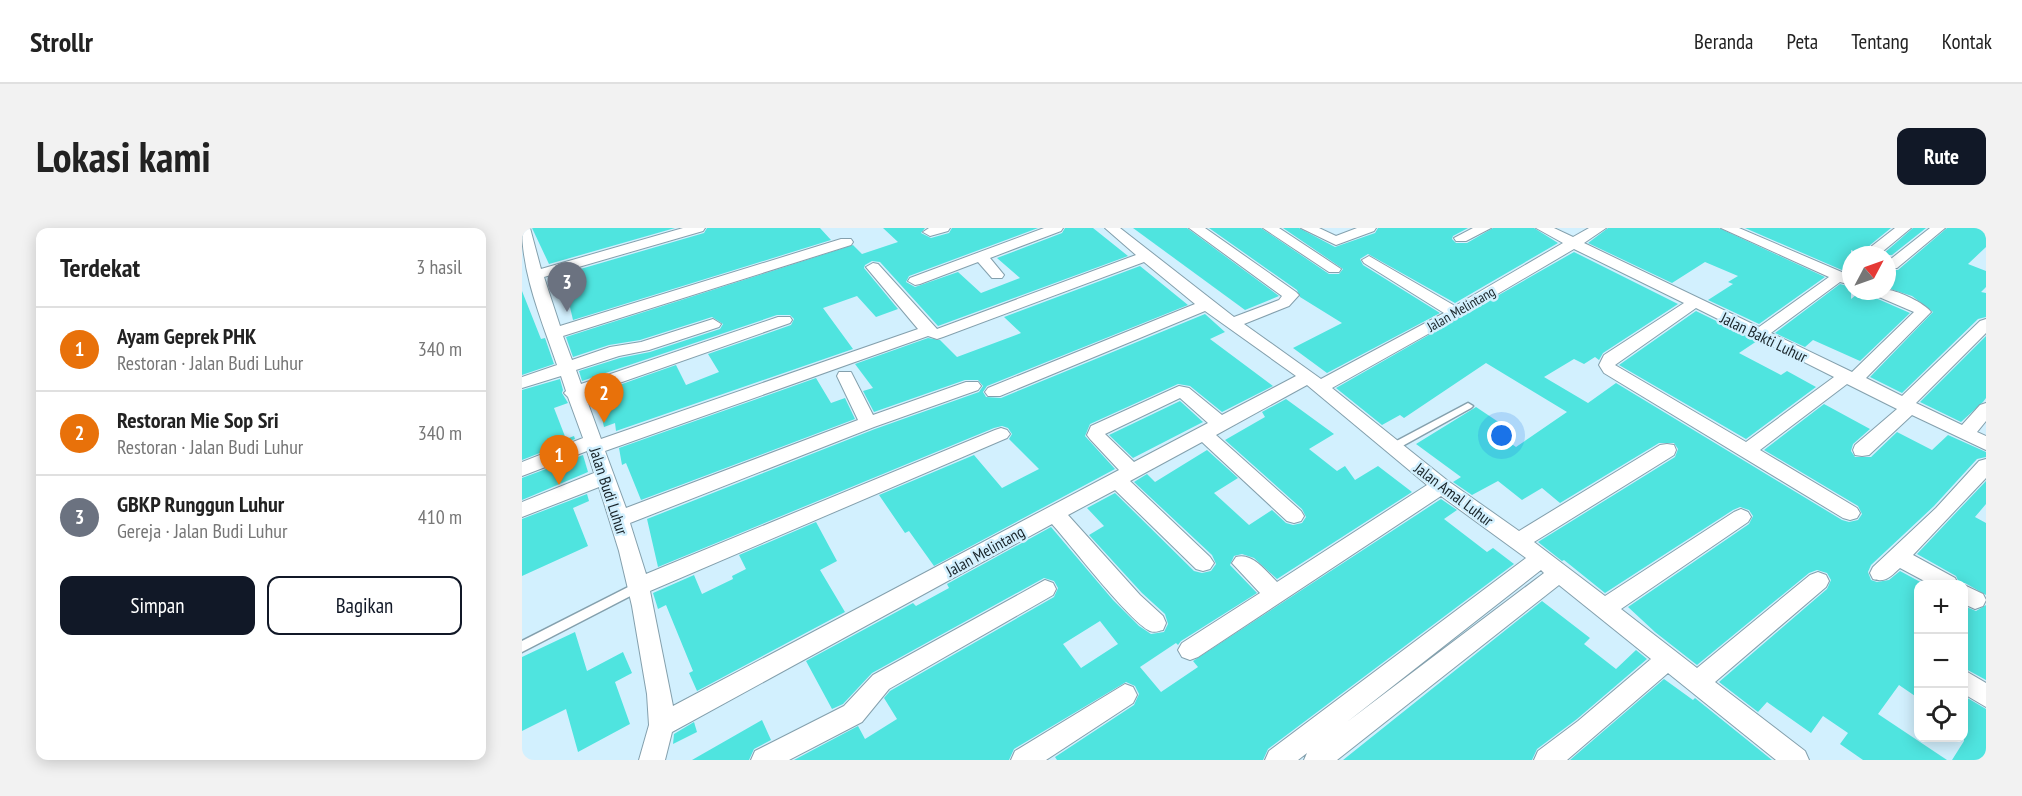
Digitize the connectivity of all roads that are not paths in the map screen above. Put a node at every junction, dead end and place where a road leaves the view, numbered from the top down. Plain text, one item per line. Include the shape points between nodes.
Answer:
1 (523, 228) edge
2 (698, 228) edge
3 (1056, 228) edge
4 (1112, 228) edge
5 (1196, 228) edge
6 (1270, 228) edge
7 (1308, 228) edge
8 (1369, 228) edge
9 (1484, 228) edge
10 (1543, 228) edge
11 (1599, 228) edge
12 (1728, 228) edge
13 (1904, 228) edge
14 (1938, 228) edge
15 (1461, 238) dead end
16 (846, 242) dead end
17 (1574, 243) junction
18 (1881, 246) edge
19 (525, 251) edge
20 (1146, 256) junction
21 (981, 257) junction
22 (1369, 260) dead end
23 (1896, 262) edge
24 (873, 267) dead end
25 (1335, 268) dead end
26 (535, 275) junction
27 (997, 275) dead end
28 (1842, 277) edge
29 (1842, 280) edge
30 (915, 281) dead end
31 (1896, 298) edge
32 (1695, 302) junction
33 (1206, 305) junction
34 (1455, 313) junction
35 (784, 320) dead end
36 (1233, 323) junction
37 (713, 324) dead end
38 (1986, 324) edge
39 (928, 331) junction
40 (555, 333) junction
41 (1759, 334) junction
42 (566, 368) junction
43 (845, 376) dead end
44 (1849, 379) junction
45 (1314, 382) junction
46 (522, 383) edge
47 (972, 386) dead end
48 (994, 392) dead end
49 (573, 393) junction
50 (1468, 406) dead end
51 (1906, 406) junction
52 (1986, 409) edge
53 (868, 423) junction
54 (1212, 428) junction
55 (1001, 434) dead end
56 (1965, 434) junction
57 (594, 444) junction
58 (1986, 444) edge
59 (1393, 447) junction
60 (1667, 450) dead end
61 (1862, 450) dead end
62 (1746, 451) junction
63 (1986, 466) edge
64 (522, 469) edge
65 (1124, 475) junction
66 (606, 476) junction
67 (1441, 486) junction
68 (522, 510) edge
69 (1054, 513) junction
70 (1850, 513) dead end
71 (1294, 516) dead end
72 (1741, 518) dead end
73 (619, 519) junction
74 (1519, 541) junction
75 (1899, 557) junction
76 (1541, 559) junction
77 (1203, 563) dead end
78 (1243, 563) dead end
79 (1559, 573) junction
80 (1881, 573) dead end
81 (1938, 580) edge
82 (1818, 581) dead end
83 (638, 587) junction
84 (1045, 589) dead end
85 (1275, 593) junction
86 (1605, 608) junction
87 (1155, 623) dead end
88 (522, 647) edge
89 (1190, 650) dead end
90 (1668, 658) junction
91 (1698, 682) junction
92 (1968, 684) edge
93 (1125, 695) dead end
94 (1986, 696) edge
95 (661, 724) junction
96 (1790, 758) edge
97 (652, 760) edge
98 (764, 760) edge
99 (1024, 760) edge
100 (1278, 760) edge
101 (1317, 760) edge
102 (1547, 760) edge

1 - 19 street, Jalan Budi Luhur
2 - 26 street
3 - 21 street
4 - 20 street, Jalan Amal Luhur
5 - 36 street via 1291,295 1284,303
6 - 25 street
7 - 8 street via 1336,241
9 - 15 street
10 - 17 street, Jalan Bakti Luhur
11 - 17 street, Jalan Melintang
12 - 28 street
13 - 18 street
14 - 23 street
16 - 40 street
17 - 32 street, Jalan Bakti Luhur
17 - 34 street, Jalan Melintang
19 - 26 street, Jalan Budi Luhur
20 - 33 street, Jalan Amal Luhur
20 - 39 street via 937,334
21 - 27 street
21 - 30 street
22 - 34 street
24 - 39 street
26 - 40 street, Jalan Budi Luhur
29 - 41 street
31 - 44 street via 1923,312
32 - 41 street, Jalan Bakti Luhur
32 - 62 street via 1610,359 1607,365
33 - 36 street, Jalan Amal Luhur
33 - 48 street
34 - 45 street, Jalan Melintang
35 - 49 street
36 - 45 street, Jalan Amal Luhur
37 - 42 street
38 - 51 street
39 - 57 street
40 - 42 street, Jalan Budi Luhur
41 - 44 street, Jalan Bakti Luhur
42 - 46 street
42 - 49 street, Jalan Budi Luhur
43 - 53 street
44 - 51 street, Jalan Bakti Luhur
44 - 62 street
45 - 54 street, Jalan Melintang
45 - 59 street, Jalan Amal Luhur
47 - 53 street
49 - 57 street, Jalan Budi Luhur
50 - 59 lane
51 - 56 street, Jalan Bakti Luhur
51 - 61 street
52 - 56 street
53 - 73 street
54 - 65 street, Jalan Melintang
54 - 65 street via 1179,392 1097,430 1096,435
54 - 71 street via 1261,488
55 - 83 street
56 - 58 street, Jalan Bakti Luhur
57 - 64 street
57 - 66 street, Jalan Budi Luhur
59 - 67 street, Jalan Amal Luhur
60 - 74 street
62 - 70 street
63 - 75 street
65 - 69 street, Jalan Melintang
65 - 77 street
66 - 68 street
66 - 73 street, Jalan Budi Luhur
67 - 74 street, Jalan Amal Luhur
67 - 85 street
69 - 87 street
69 - 95 street, Jalan Melintang
72 - 86 street
73 - 83 street, Jalan Budi Luhur
74 - 76 street, Jalan Amal Luhur
75 - 80 street
75 - 81 street
76 - 79 street, Jalan Amal Luhur
76 - 100 street
78 - 85 street
79 - 86 street, Jalan Amal Luhur
79 - 101 street
82 - 91 street
83 - 88 lane
83 - 95 street, Jalan Budi Luhur via 650,638
84 - 98 street via 881,682 864,706 853,714
85 - 89 street
86 - 90 street, Jalan Amal Luhur
90 - 91 street, Jalan Amal Luhur
90 - 102 street
91 - 96 street, Jalan Amal Luhur
92 - 94 street
93 - 99 street
95 - 97 street, Jalan Budi Luhur

